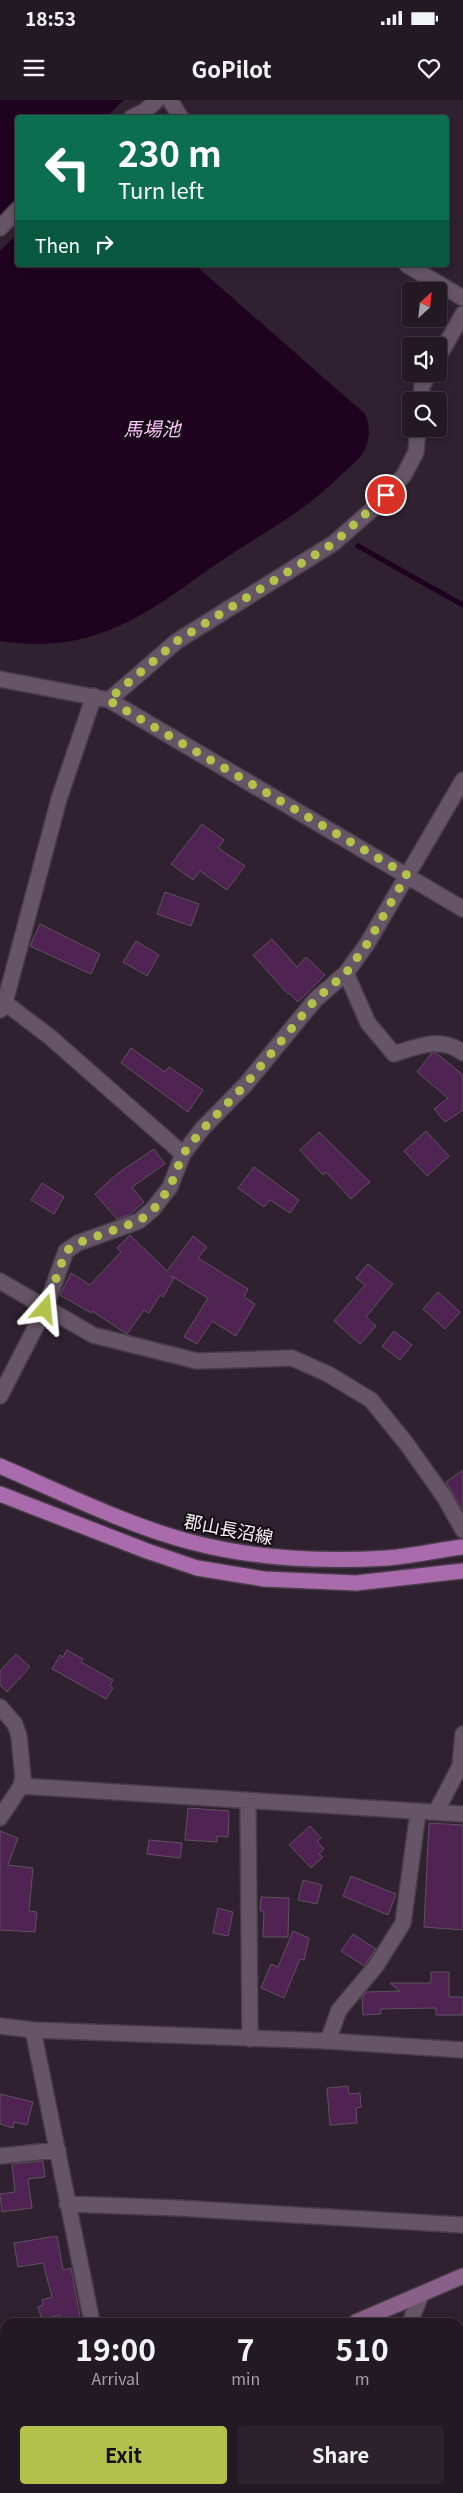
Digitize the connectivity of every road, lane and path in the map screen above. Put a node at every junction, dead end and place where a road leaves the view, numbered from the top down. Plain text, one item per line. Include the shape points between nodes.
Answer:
1 (157, 100) edge
2 (170, 100) edge
3 (137, 115) edge
4 (179, 115) edge
5 (15, 212) edge
6 (0, 228) edge
7 (410, 267) edge
8 (463, 298) edge
9 (463, 314) edge
10 (447, 342) edge
11 (417, 437) edge
12 (0, 679) edge
13 (101, 698) junction
14 (463, 780) edge
15 (407, 875) junction
16 (463, 909) edge
17 (346, 973) junction
18 (2, 1004) edge
19 (463, 1053) edge
20 (183, 1154) junction
21 (0, 1281) edge
22 (45, 1309) junction
23 (0, 1396) edge
24 (0, 1466) edge
25 (0, 1494) edge
26 (463, 1530) edge
27 (463, 1547) edge
28 (463, 1571) edge
29 (0, 1707) edge
30 (463, 1734) edge
31 (21, 1786) junction
32 (248, 1801) junction
33 (418, 1812) junction
34 (436, 1812) junction
35 (463, 1814) edge
36 (0, 1818) edge
37 (0, 2026) edge
38 (33, 2030) junction
39 (250, 2039) junction
40 (328, 2042) junction
41 (463, 2050) edge
42 (58, 2150) junction
43 (0, 2156) edge
44 (67, 2204) junction
45 (463, 2226) edge
46 (463, 2276) edge
47 (422, 2295) junction
48 (91, 2318) edge
49 (366, 2318) edge
50 (412, 2318) edge

1 - 3 street
2 - 4 street
5 - 6 street
7 - 8 street
9 - 10 street
11 - 13 street via 416,452 404,475 334,543 177,641
12 - 13 street
13 - 15 street
13 - 18 street via 59,799
14 - 15 street
15 - 16 street
15 - 17 street via 367,944
17 - 19 street via 368,1023 394,1054 441,1042
17 - 20 street via 315,1000
18 - 20 street via 50,1037
20 - 22 street via 170,1187 154,1209 139,1221 78,1243 66,1251
21 - 22 street
22 - 23 street
22 - 26 street via 93,1335 197,1361 292,1358 328,1374 371,1400 445,1498
24 - 27 main road, 郡山長沼線 via 148,1528 191,1542 236,1551 300,1559 389,1558
25 - 28 main road via 147,1551 207,1569 264,1579 356,1583
29 - 31 street via 15,1724 19,1736
30 - 34 street via 460,1766
31 - 32 street
31 - 36 street
32 - 33 street
32 - 39 street
33 - 34 street
33 - 40 street via 403,1924 376,1966 339,2010
34 - 35 street
37 - 38 street
38 - 39 street
38 - 42 street
39 - 40 street
40 - 41 street
42 - 43 street
42 - 44 street
44 - 45 street
44 - 48 street
46 - 47 main road
47 - 49 main road
47 - 50 street

